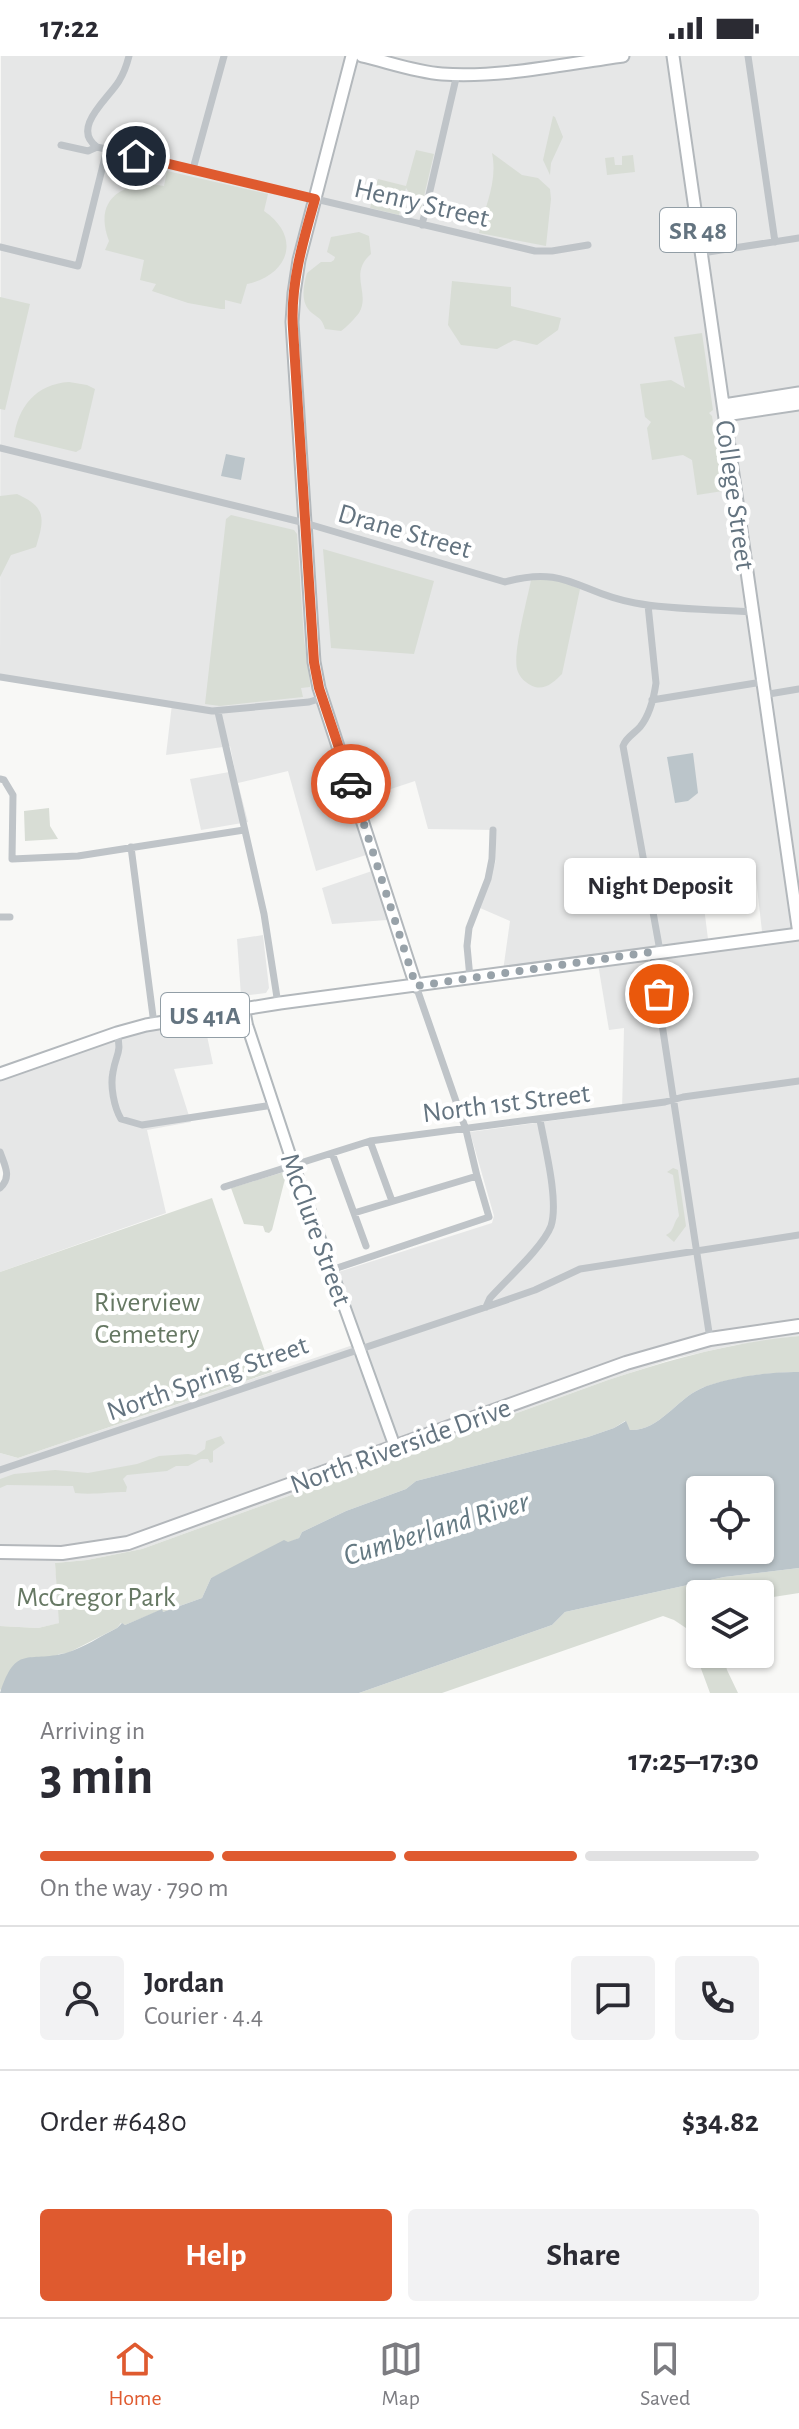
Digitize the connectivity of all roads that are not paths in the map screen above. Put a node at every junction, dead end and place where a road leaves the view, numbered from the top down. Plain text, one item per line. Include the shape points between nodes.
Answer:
1 (129, 56) edge
2 (224, 56) edge
3 (352, 56) edge
4 (362, 56) edge
5 (623, 56) edge
6 (673, 56) edge
7 (748, 56) edge
8 (457, 74) junction
9 (61, 145) dead end
10 (97, 147) junction
11 (107, 149) junction
12 (193, 169) junction
13 (315, 199) junction
14 (422, 225) junction
15 (799, 238) edge
16 (775, 242) junction
17 (588, 245) dead end
18 (0, 247) edge
19 (702, 253) junction
20 (799, 393) edge
21 (799, 404) edge
22 (724, 410) junction
23 (0, 448) edge
24 (305, 523) junction
25 (648, 605) junction
26 (752, 612) junction
27 (0, 677) edge
28 (762, 688) junction
29 (799, 689) edge
30 (322, 698) junction
31 (652, 700) junction
32 (218, 712) junction
33 (0, 779) edge
34 (244, 830) junction
35 (493, 830) dead end
36 (131, 847) junction
37 (799, 850) edge
38 (786, 852) junction
39 (0, 917) edge
40 (10, 917) dead end
41 (799, 934) edge
42 (656, 952) junction
43 (470, 978) junction
44 (416, 986) junction
45 (278, 1004) junction
46 (244, 1009) junction
47 (154, 1024) junction
48 (117, 1033) junction
49 (0, 1074) edge
50 (799, 1081) edge
51 (675, 1099) junction
52 (273, 1105) junction
53 (540, 1120) junction
54 (466, 1130) junction
55 (370, 1141) junction
56 (0, 1152) edge
57 (332, 1153) junction
58 (294, 1167) junction
59 (477, 1176) junction
60 (224, 1187) dead end
61 (0, 1188) edge
62 (392, 1201) junction
63 (354, 1213) junction
64 (799, 1235) edge
65 (366, 1246) dead end
66 (697, 1252) junction
67 (331, 1270) junction
68 (486, 1307) junction
69 (799, 1326) edge
70 (710, 1339) junction
71 (360, 1348) junction
72 (395, 1447) junction
73 (0, 1470) edge
74 (0, 1552) edge

1 - 10 street via 120,81 93,115 88,136
2 - 12 street
3 - 13 main road
4 - 8 main road
5 - 8 main road
6 - 19 main road, College Street / SR 48
7 - 16 street
8 - 14 street
9 - 10 street, Henry Street via 88,151
10 - 11 street, Henry Street
11 - 12 street, Henry Street
11 - 18 street via 78,266
12 - 13 street, Henry Street
13 - 14 street, Henry Street
13 - 24 main road via 299,260 292,320
14 - 17 street, Henry Street via 535,251
15 - 16 street
16 - 19 street
19 - 22 main road, College Street / SR 48
20 - 22 main road
21 - 22 main road
22 - 26 main road, College Street / US 41A
23 - 24 street, Drane Street
24 - 25 street, Drane Street via 505,582 551,575 606,597
24 - 30 main road via 314,662
25 - 26 street, Drane Street
25 - 31 street via 656,683
26 - 28 main road, College Street / US 41A
27 - 32 street
28 - 29 street
28 - 31 street
28 - 38 main road, College Street / US 41A
30 - 32 street
30 - 44 main road
31 - 42 street via 644,721 623,746
32 - 34 street
33 - 36 street via 13,795 12,859
34 - 36 street
34 - 45 street
35 - 43 street via 488,879 469,928
36 - 47 street
37 - 38 main road
38 - 41 main road, College Street / US 41A
39 - 40 street
41 - 42 main road, US 41A
42 - 43 main road, US 41A
42 - 51 street
43 - 44 main road, US 41A
44 - 45 main road, US 41A
44 - 54 street
45 - 46 main road, US 41A
46 - 47 main road, US 41A
46 - 52 main road, McClure Street
47 - 48 main road, US 41A
48 - 49 main road, US 41A
48 - 52 street via 120,1046 112,1084 121,1119 142,1125
50 - 51 street, North 1st Street
51 - 53 street, North 1st Street
51 - 66 street
52 - 58 main road, McClure Street
53 - 54 street, North 1st Street
53 - 68 street via 553,1195 552,1225
54 - 55 street, North 1st Street
54 - 59 street
55 - 57 street, North 1st Street
55 - 62 street
56 - 61 street via 8,1176
57 - 58 street, North 1st Street
57 - 63 street
58 - 60 street, North 1st Street
58 - 67 main road, McClure Street
59 - 62 street
59 - 67 street via 489,1217
62 - 63 street
63 - 65 street
64 - 66 street, North Spring Street
66 - 68 street, North Spring Street via 580,1269
66 - 70 street
67 - 71 main road, McClure Street
68 - 71 street, North Spring Street
69 - 70 highway, North Riverside Drive
70 - 72 highway, North Riverside Drive via 626,1363
71 - 72 main road, McClure Street
71 - 73 street, North Spring Street
72 - 74 highway, North Riverside Drive via 128,1543 59,1554

